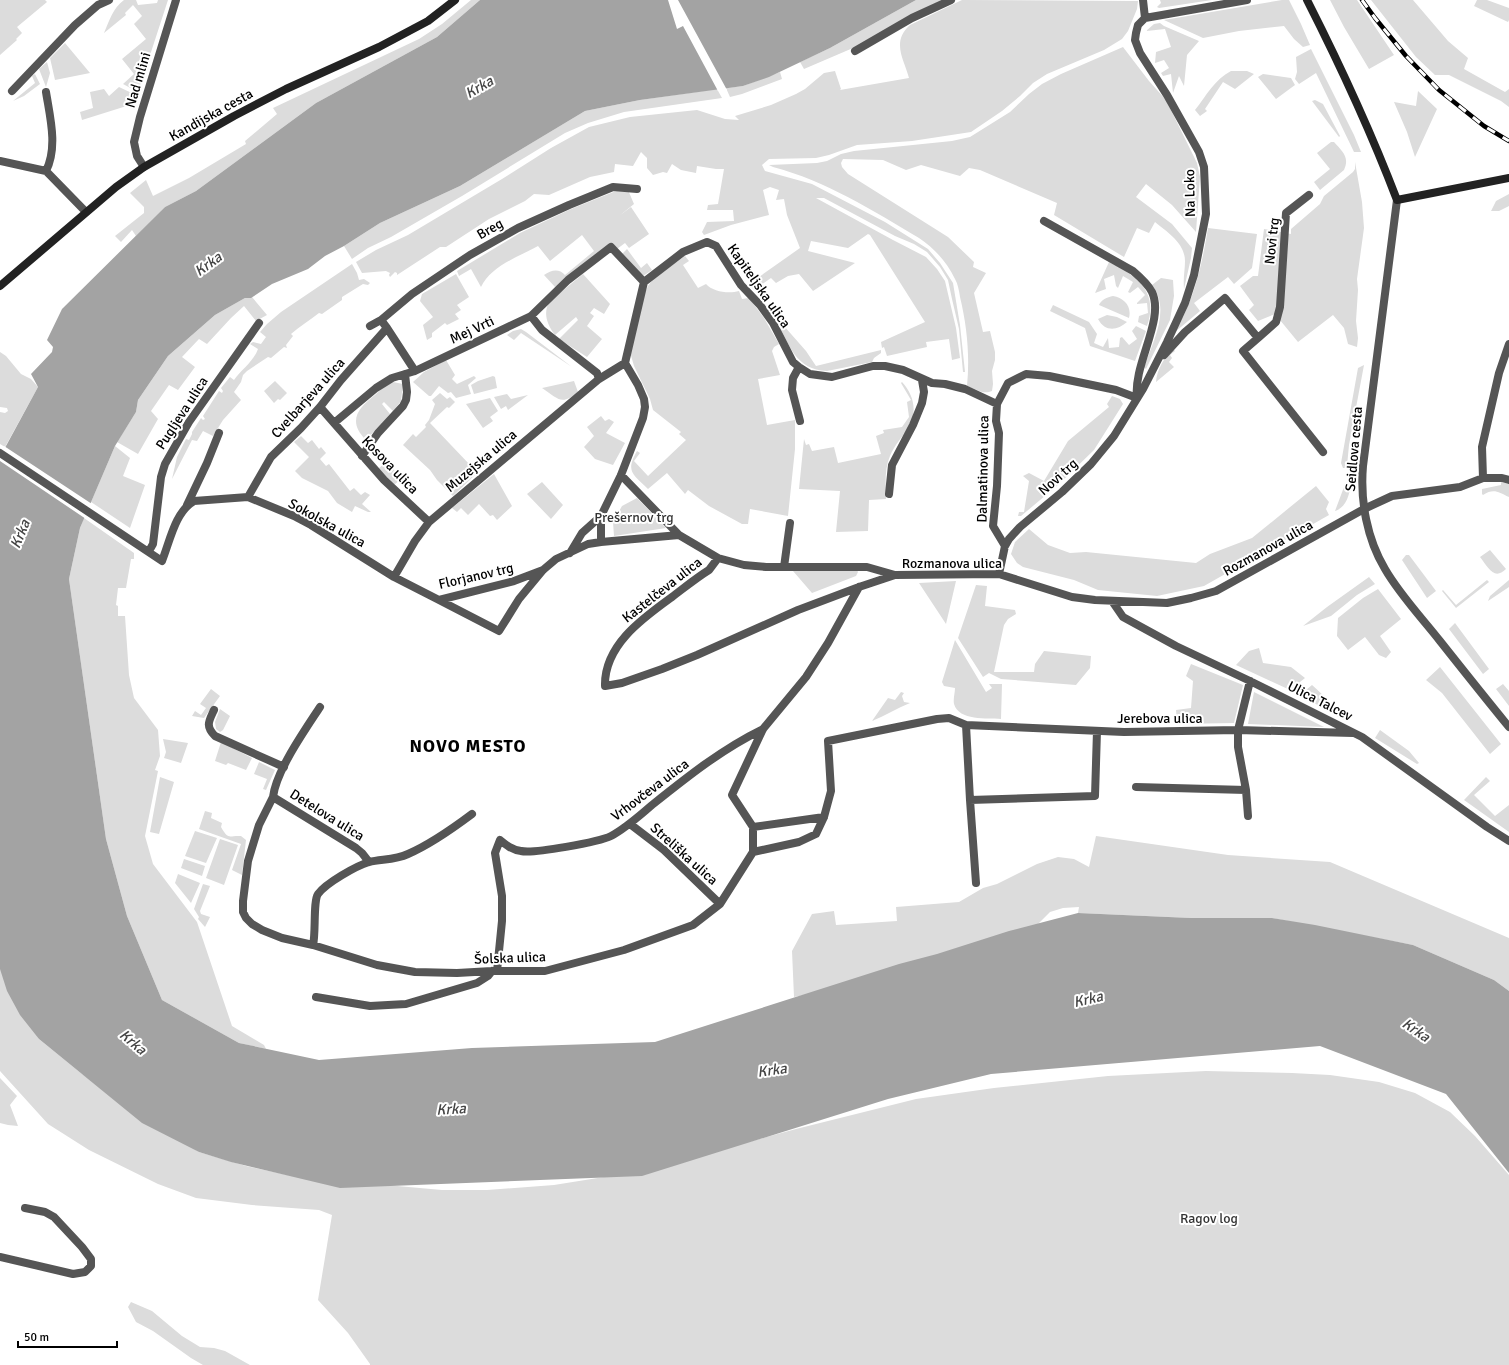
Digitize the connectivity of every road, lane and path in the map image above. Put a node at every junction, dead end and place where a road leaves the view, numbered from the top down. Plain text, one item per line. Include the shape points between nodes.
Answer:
1 (109, 0) edge
2 (176, 0) edge
3 (455, 0) edge
4 (950, 0) edge
5 (1143, 0) edge
6 (1247, 0) edge
7 (1307, 0) edge
8 (1145, 18) junction
9 (855, 51) dead end
10 (12, 91) dead end
11 (46, 92) dead end
12 (0, 160) edge
13 (144, 167) junction
14 (46, 171) junction
15 (1509, 178) edge
16 (637, 189) dead end
17 (1309, 195) dead end
18 (1397, 200) junction
19 (86, 212) junction
20 (1044, 221) dead end
21 (644, 282) junction
22 (0, 286) edge
23 (531, 316) junction
24 (381, 320) junction
25 (259, 323) dead end
26 (370, 326) dead end
27 (387, 328) junction
28 (1258, 338) junction
29 (1509, 344) edge
30 (625, 363) junction
31 (1155, 364) junction
32 (799, 367) junction
33 (415, 371) junction
34 (405, 374) junction
35 (599, 379) junction
36 (922, 380) junction
37 (1137, 398) junction
38 (997, 404) junction
39 (320, 407) junction
40 (800, 421) dead end
41 (334, 423) junction
42 (219, 433) dead end
43 (1323, 452) dead end
44 (0, 453) edge
45 (362, 456) junction
46 (621, 475) junction
47 (1483, 478) junction
48 (1509, 480) edge
49 (889, 494) dead end
50 (248, 497) junction
51 (187, 505) junction
52 (1364, 508) junction
53 (601, 516) junction
54 (429, 522) junction
55 (790, 523) dead end
56 (679, 535) junction
57 (601, 542) junction
58 (1005, 546) junction
59 (149, 551) junction
60 (570, 552) junction
61 (718, 558) junction
62 (784, 567) junction
63 (543, 570) junction
64 (999, 574) junction
65 (895, 575) junction
66 (394, 577) junction
67 (859, 586) junction
68 (439, 600) junction
69 (1112, 601) junction
70 (1250, 681) junction
71 (605, 686) joint
72 (320, 707) dead end
73 (214, 710) dead end
74 (966, 725) junction
75 (1509, 727) edge
76 (763, 729) junction
77 (1238, 730) junction
78 (1097, 731) junction
79 (1353, 733) junction
80 (284, 767) junction
81 (1136, 787) dead end
82 (1246, 790) junction
83 (273, 797) junction
84 (970, 800) junction
85 (472, 814) dead end
86 (1248, 816) dead end
87 (824, 817) junction
88 (630, 824) junction
89 (753, 827) junction
90 (1509, 841) edge
91 (753, 852) junction
92 (369, 862) junction
93 (976, 883) dead end
94 (720, 904) junction
95 (313, 945) junction
96 (494, 971) junction
97 (316, 997) dead end
98 (25, 1208) dead end
99 (0, 1257) edge

1 - 10 street via 98,5 75,25
2 - 13 street, Nad mlini via 134,142 137,156
3 - 13 main road, Kandijska cesta via 428,21 379,47 286,89
4 - 9 street via 912,18
5 - 8 street
6 - 8 street
7 - 18 main road via 1370,132
8 - 31 street, Na Loko via 1138,25 1135,40 1140,53 1167,95 1198,152 1204,167 1206,193 1206,214 1194,275 1168,342
11 - 14 street via 52,128 50,162
12 - 14 street
13 - 19 main road, Kandijska cesta
14 - 19 street
15 - 18 main road
16 - 24 street, Breg via 613,187 518,228 470,255 412,294
17 - 28 street, Novi trg via 1286,214 1280,307 1276,322
18 - 52 street, Seidlova cesta via 1363,466
19 - 22 main road, Kandijska cesta
20 - 37 street via 1133,271 1151,291 1155,302 1155,316 1143,354 1136,388
21 - 23 street, Mej Vrti via 612,247 568,280
21 - 30 street
21 - 32 street, Kapiteljska ulica via 683,252 703,243 711,243 716,246 741,285 760,305 793,362
23 - 33 street, Mej Vrti
23 - 35 street via 542,330 597,373
24 - 26 street, Breg
24 - 27 street
25 - 59 street, Pugljeva ulica via 172,450 161,477 153,544
27 - 33 street
27 - 39 street, Cvelbarjeva ulica
28 - 31 street via 1225,298 1185,332
28 - 43 street, Novi trg via 1244,350
29 - 47 street via 1499,373 1482,446
30 - 35 street, Muzejska ulica
30 - 46 street via 638,385 645,407
31 - 37 street, Na Loko
32 - 36 street, Kapiteljska ulica via 810,374 832,377 873,366 885,366 903,370
32 - 40 street via 793,378 792,390
33 - 34 street, Mej Vrti
34 - 41 street, Mej Vrti via 392,378 376,388
34 - 45 street via 407,392 403,406 378,433
35 - 54 street, Muzejska ulica
36 - 38 street, Kapiteljska ulica via 965,389
36 - 49 street via 922,403 892,465
37 - 38 street, Dalmatinova ulica via 1116,390 1026,374 1008,384
37 - 58 street, Novi trg via 1114,436 1091,464 1062,492 1020,526
38 - 58 street, Dalmatinova ulica via 998,471 993,526
39 - 41 street, Kosova ulica
39 - 50 street, Cvelbarjeva ulica via 271,457
41 - 45 street, Kosova ulica
42 - 51 street via 208,463
44 - 59 street
45 - 54 street, Kosova ulica
46 - 53 street
46 - 56 street
47 - 48 street
47 - 52 street, Rozmanova ulica via 1460,487 1392,496
50 - 51 street, Sokolska ulica via 194,501
50 - 66 street, Sokolska ulica via 311,525
51 - 59 street via 162,560
52 - 69 street, Rozmanova ulica via 1216,591 1167,603
52 - 75 street, Seidlova cesta via 1374,545 1385,569
53 - 57 street
53 - 60 street via 582,533
54 - 66 street, Muzejska ulica
55 - 62 street
56 - 57 street
56 - 61 street
57 - 60 street via 588,544
58 - 64 street, Novi trg
60 - 63 street
61 - 62 street via 744,565
61 - 71 street, Kastelčeva ulica via 710,570 636,623 608,664
62 - 65 street via 867,567
63 - 68 street, Florjanov trg via 514,581
63 - 68 street via 518,600 499,631
64 - 65 street, Rozmanova ulica
64 - 69 street, Rozmanova ulica via 1072,596
65 - 67 street, Rozmanova ulica
66 - 68 street, Florjanov trg
67 - 71 street, Rozmanova ulica via 798,610 697,656 622,683
67 - 76 street via 806,677
69 - 70 street, Ulica Talcev via 1123,617 1176,646
70 - 77 street
70 - 79 street, Ulica Talcev
72 - 80 street, Detelova ulica
73 - 80 street via 208,723 215,736
74 - 78 street, Jerebova ulica
74 - 84 street
74 - 87 street, Jerebova ulica via 949,718 937,719 828,741 831,791
76 - 88 street, Vrhovčeva ulica via 714,758
76 - 89 street via 732,795
77 - 78 street, Jerebova ulica
77 - 79 street, Jerebova ulica
77 - 82 street via 1238,747
78 - 84 street via 1095,796
79 - 90 street, Ulica Talcev
80 - 83 street, Detelova ulica
81 - 82 street
82 - 86 street
83 - 92 street, Detelova ulica via 356,848
83 - 95 street, Šolska ulica via 259,825 248,861 243,912 246,918 262,930 282,938
84 - 93 street
85 - 92 street via 419,849 395,858
87 - 89 street
87 - 91 street via 816,834 799,842
88 - 94 street, Streliška ulica via 664,850
88 - 96 street, Vrhovčeva ulica via 610,837 583,844 526,852 511,848 500,840 495,854 502,896 502,921
89 - 91 street
91 - 94 street, Šolska ulica
92 - 95 street via 344,874 317,894
94 - 96 street, Šolska ulica via 693,925 624,950 545,971
95 - 96 street, Šolska ulica via 377,965 415,972
96 - 97 street via 477,983 406,1004 370,1006
98 - 99 street via 45,1212 54,1217 82,1247 91,1259 91,1266 85,1272 73,1274

